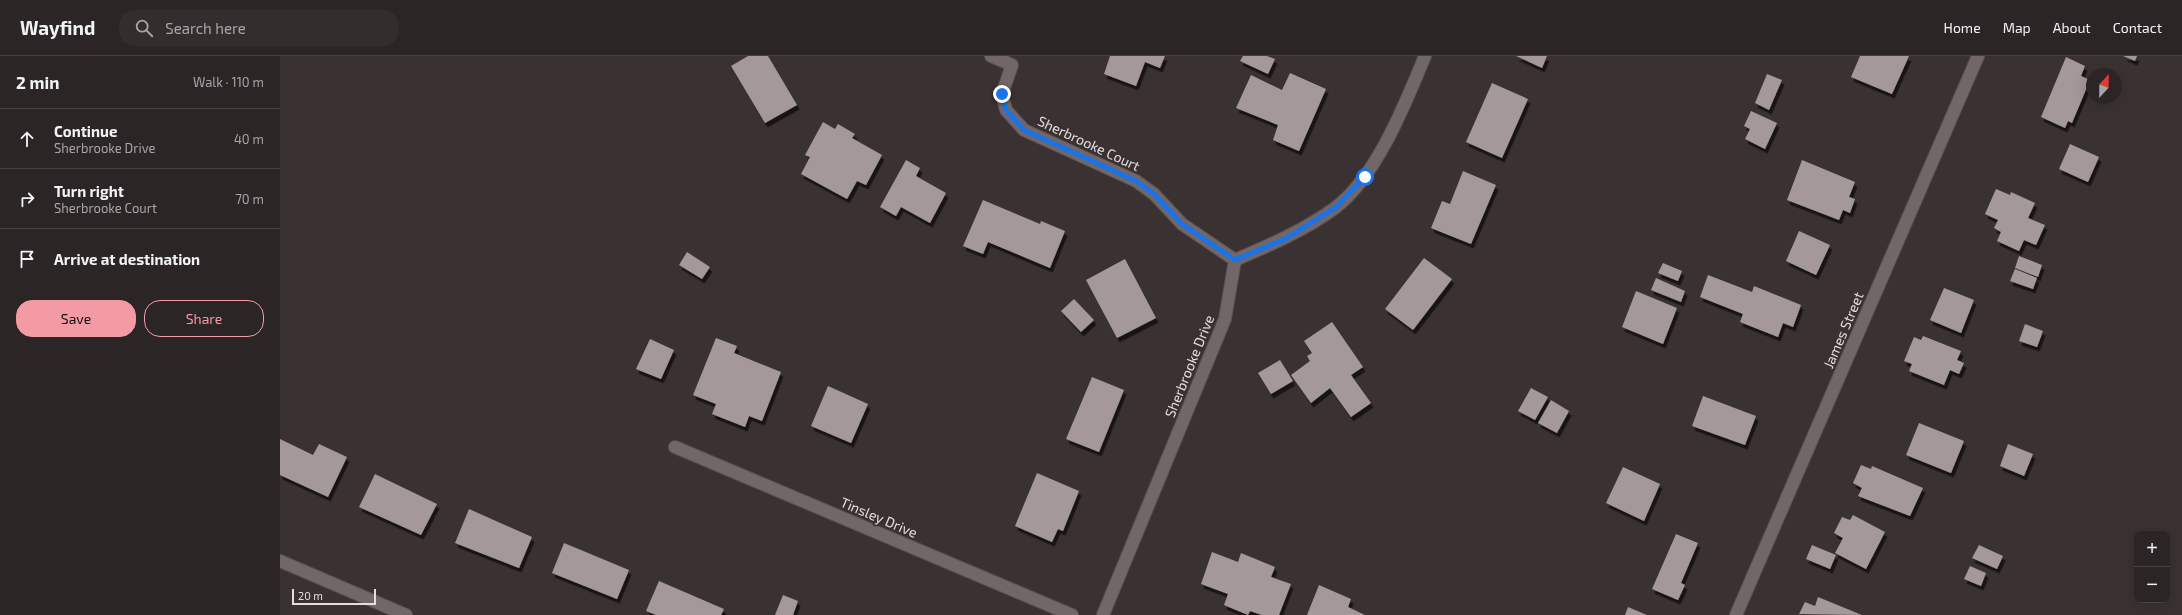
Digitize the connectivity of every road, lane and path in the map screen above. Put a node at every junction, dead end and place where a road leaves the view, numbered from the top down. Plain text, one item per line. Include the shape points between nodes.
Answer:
1 (991, 56) edge
2 (1424, 56) edge
3 (1978, 56) edge
4 (1014, 60) edge
5 (1235, 260) junction
6 (675, 447) dead end
7 (280, 561) edge
8 (406, 615) edge
9 (1072, 615) edge
10 (1103, 615) edge
11 (1736, 615) edge

1 - 4 street, Sherbrooke Court
2 - 5 street via 1393,128 1365,177 1336,207 1287,238
3 - 11 street, James Street
4 - 5 street, Sherbrooke Court via 1002,94 1006,110 1024,130 1136,181 1154,194 1182,224
5 - 10 street, Sherbrooke Drive via 1225,319
6 - 9 street, Tinsley Drive
7 - 8 street

